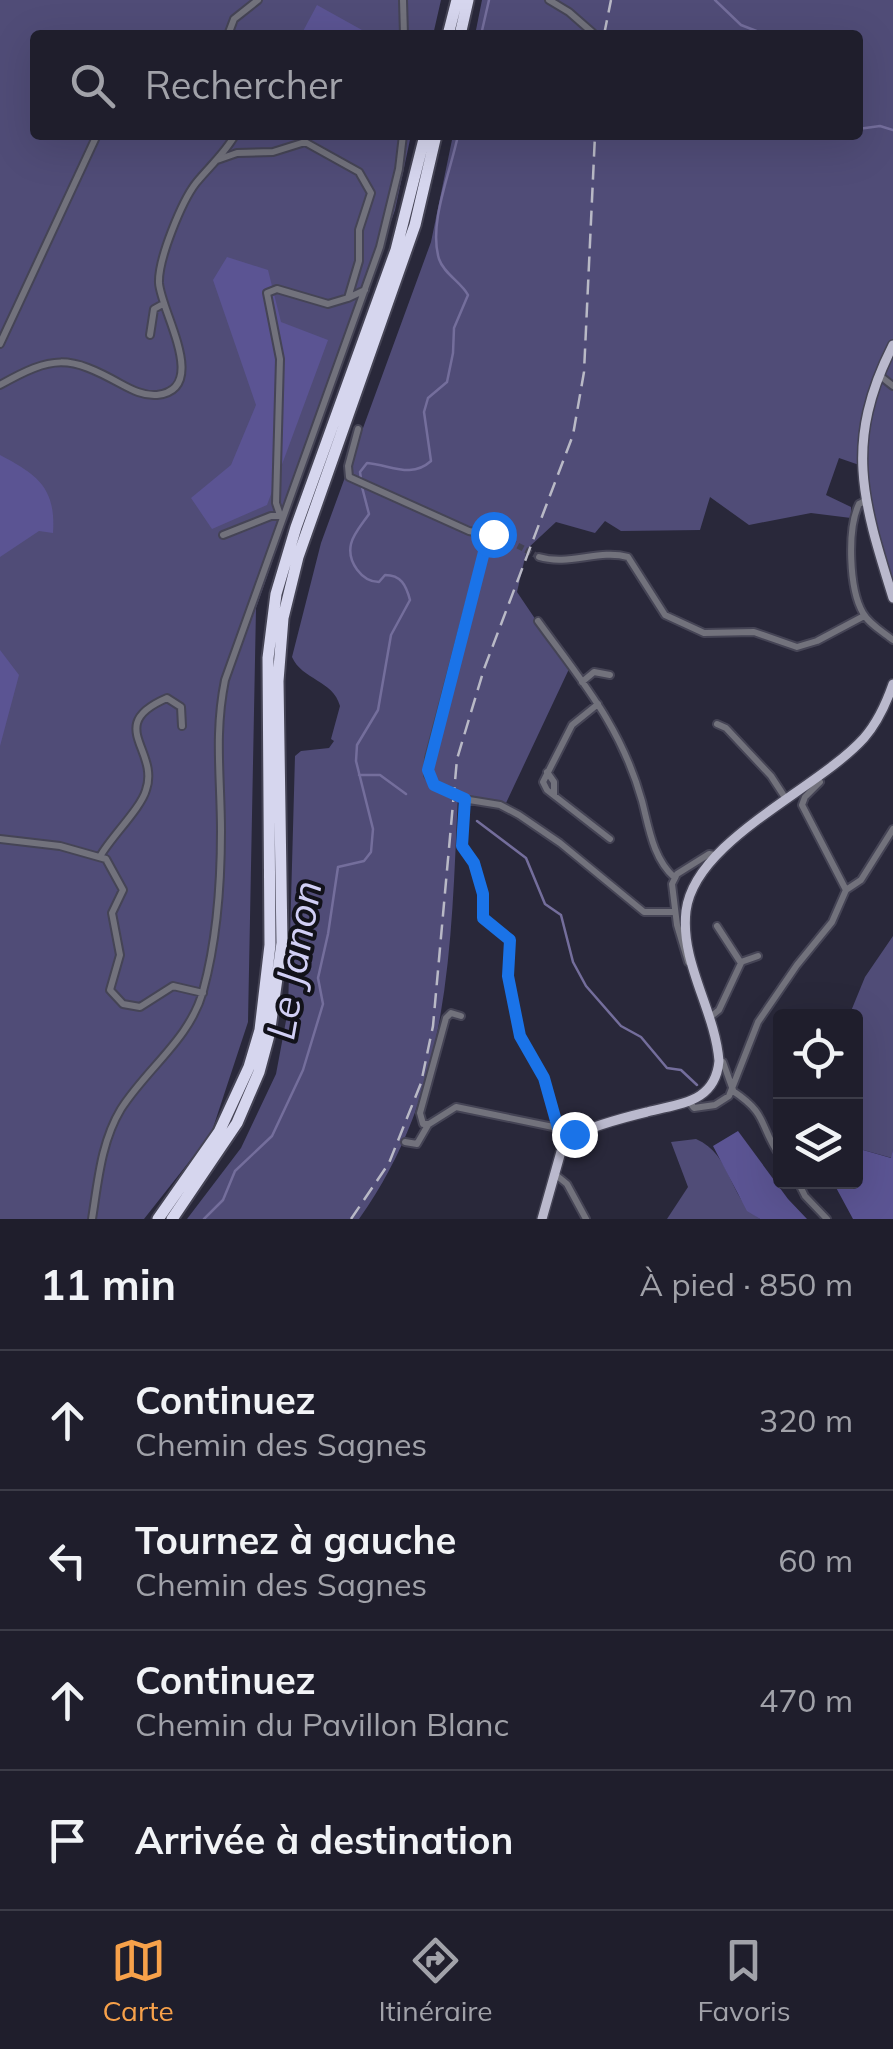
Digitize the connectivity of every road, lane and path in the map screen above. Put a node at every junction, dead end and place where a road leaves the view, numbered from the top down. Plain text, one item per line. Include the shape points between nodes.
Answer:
1 (258, 0) edge
2 (403, 0) edge
3 (457, 0) edge
4 (468, 0) edge
5 (549, 0) edge
6 (230, 30) edge
7 (404, 30) edge
8 (449, 30) edge
9 (461, 30) edge
10 (589, 30) edge
11 (94, 140) edge
12 (231, 140) edge
13 (402, 140) edge
14 (423, 140) edge
15 (435, 140) edge
16 (217, 160) junction
17 (366, 290) junction
18 (348, 298) junction
19 (163, 304) junction
20 (150, 336) dead end
21 (0, 344) edge
22 (893, 344) edge
23 (878, 375) junction
24 (0, 384) edge
25 (893, 386) edge
26 (358, 429) dead end
27 (865, 501) junction
28 (281, 516) junction
29 (481, 532) junction
30 (223, 535) dead end
31 (502, 537) tunnel mouth
32 (538, 556) tunnel mouth
33 (893, 598) edge
34 (864, 616) junction
35 (538, 621) dead end
36 (893, 640) edge
37 (610, 675) dead end
38 (582, 682) junction
39 (893, 684) edge
40 (598, 704) junction
41 (717, 724) dead end
42 (182, 726) dead end
43 (818, 778) junction
44 (461, 798) junction
45 (786, 800) junction
46 (893, 829) edge
47 (0, 839) edge
48 (610, 840) dead end
49 (716, 855) junction
50 (101, 856) junction
51 (675, 878) junction
52 (846, 890) junction
53 (675, 912) junction
54 (717, 926) dead end
55 (758, 956) dead end
56 (741, 962) junction
57 (693, 963) junction
58 (202, 993) junction
59 (461, 1016) dead end
60 (709, 1018) junction
61 (718, 1061) junction
62 (732, 1091) junction
63 (690, 1103) junction
64 (429, 1124) junction
65 (558, 1128) junction
66 (574, 1134) junction
67 (405, 1142) dead end
68 (773, 1145) edge
69 (562, 1148) junction
70 (556, 1174) junction
71 (802, 1189) edge
72 (92, 1219) edge
73 (158, 1219) edge
74 (172, 1219) edge
75 (542, 1219) edge
76 (586, 1219) edge
77 (827, 1219) edge

1 - 6 street
2 - 7 street
3 - 8 highway
4 - 9 highway
5 - 10 street
11 - 21 street
12 - 16 street
13 - 17 street
14 - 73 highway via 396,250 276,594 268,658 270,945 260,1030 219,1132
15 - 74 highway via 415,225 298,556 283,618 282,944 270,1035 237,1123
16 - 18 street via 306,142 363,176 371,198 358,230
16 - 19 street via 184,204 160,270
17 - 18 street
17 - 28 street
18 - 28 street via 328,304 276,288 267,293 280,359
19 - 20 street via 154,309
19 - 24 street via 182,360 180,379 169,392 142,394 69,361
22 - 23 main road
23 - 25 street
23 - 27 main road via 862,442
26 - 29 street via 349,477
27 - 33 main road
27 - 34 street via 854,517 852,579
28 - 30 street
28 - 58 street via 219,707 220,848
29 - 31 street
29 - 44 street, bridge via 485,548 429,758 434,785
32 - 34 street via 628,557 665,615 704,633 754,632 797,646
34 - 36 street
35 - 38 street
37 - 38 street via 594,672
38 - 40 street
39 - 43 main road via 870,730
40 - 48 street via 574,722 544,786
40 - 51 street via 627,752 659,858
41 - 45 street via 771,776
42 - 50 street via 180,707 167,698 136,725 148,762 146,790
43 - 45 main road
43 - 52 street via 802,805
44 - 53 street via 519,814 644,912
44 - 65 street via 462,846 474,863 483,918 510,940 508,976 520,1036 544,1078
45 - 49 main road
46 - 52 street via 861,880
47 - 50 street
49 - 51 street
49 - 57 main road via 688,902
50 - 58 street via 122,890 112,913 120,955 111,994 134,1007 172,986
51 - 53 street
52 - 62 street via 832,922 758,1022
53 - 57 street
54 - 56 street
55 - 56 street
56 - 60 street
57 - 60 main road
58 - 72 street via 184,1032 112,1128
59 - 64 street via 446,1018 420,1117
60 - 61 main road
61 - 62 street
61 - 63 main road via 707,1090
62 - 63 street via 710,1106
62 - 68 street via 759,1111
63 - 66 main road
64 - 65 street via 456,1107
64 - 67 street via 417,1144
65 - 66 street
65 - 69 street
66 - 69 main road
69 - 70 main road
70 - 75 main road
70 - 76 street
71 - 77 street

